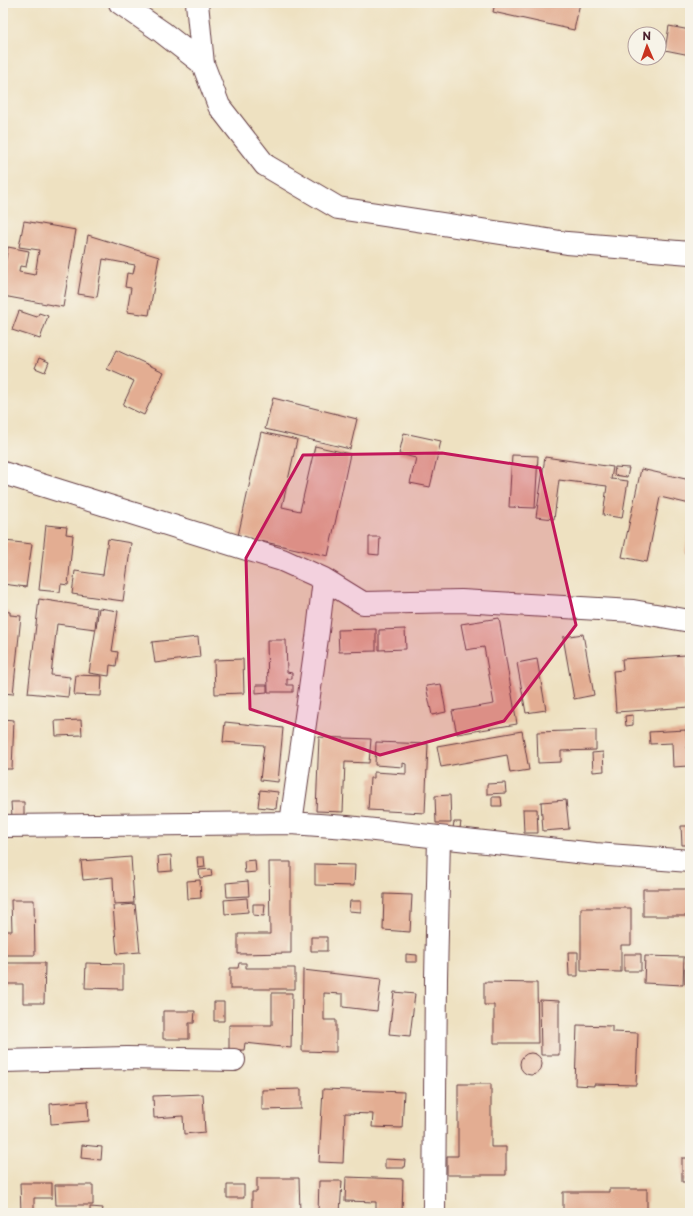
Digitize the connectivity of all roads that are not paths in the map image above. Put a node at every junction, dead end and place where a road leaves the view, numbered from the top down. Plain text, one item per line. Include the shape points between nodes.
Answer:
1 (120, 3) edge
2 (196, 3) edge
3 (203, 64) junction
4 (690, 253) edge
5 (3, 473) edge
6 (324, 579) junction
7 (690, 621) edge
8 (291, 823) junction
9 (3, 826) edge
10 (439, 837) junction
11 (690, 861) edge
12 (234, 1060) dead end
13 (3, 1061) edge
14 (434, 1213) edge

1 - 3 street
2 - 3 street
3 - 4 street via 219,106 265,165 338,208 567,243
5 - 6 street via 282,560
6 - 7 street via 363,603 469,601 633,611
6 - 8 street
8 - 9 street
8 - 10 street
10 - 11 street via 594,854
10 - 14 street
12 - 13 street via 127,1058

